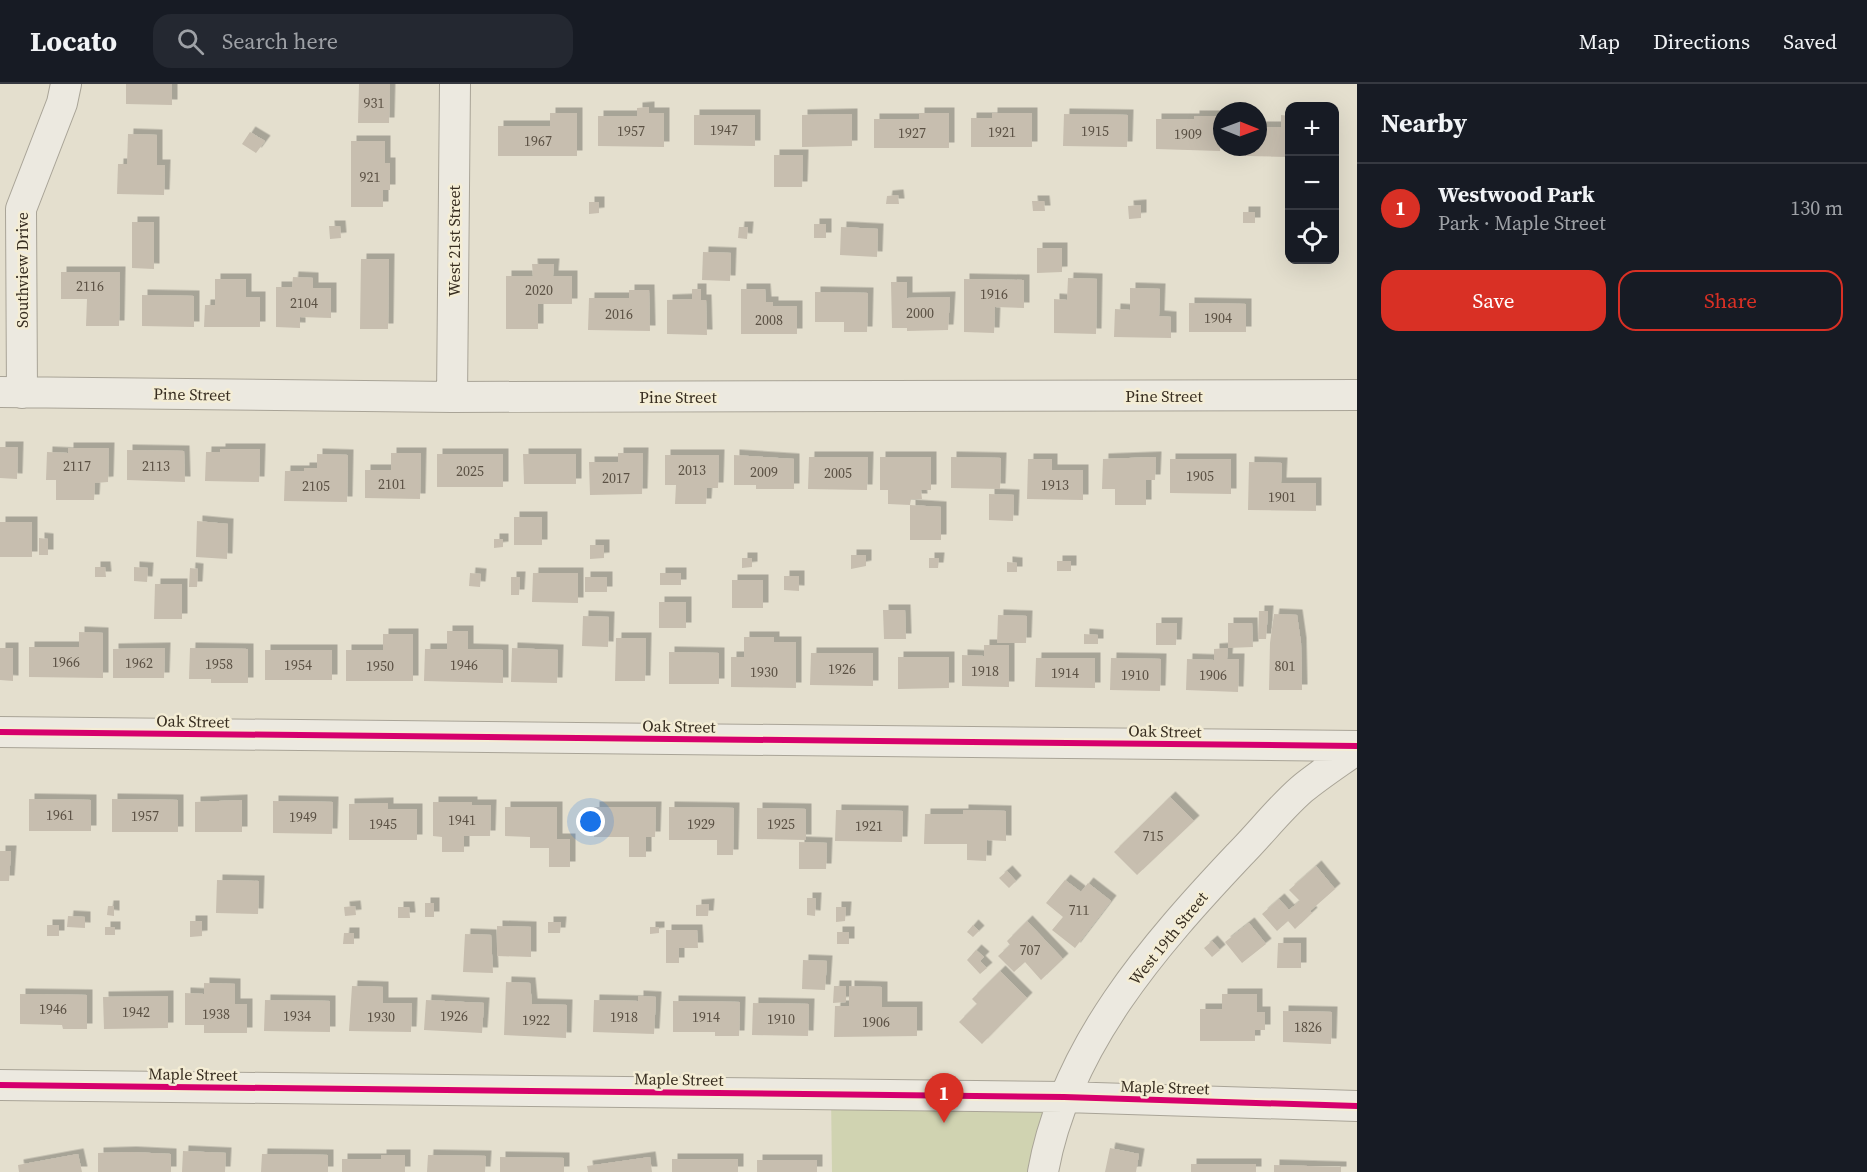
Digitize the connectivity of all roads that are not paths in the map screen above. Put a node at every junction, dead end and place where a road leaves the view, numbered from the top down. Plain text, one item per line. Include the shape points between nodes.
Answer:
1 (66, 84) edge
2 (455, 84) edge
3 (11, 392) edge
4 (1357, 395) edge
5 (452, 397) junction
6 (0, 732) edge
7 (1357, 748) edge
8 (0, 1085) edge
9 (1064, 1097) junction
10 (1357, 1107) edge
11 (1043, 1172) edge

1 - 3 street, Southview Drive via 21,209
2 - 5 street, West 21st Street
3 - 5 street, Pine Street
4 - 5 street, Pine Street
6 - 7 street, Oak Street
7 - 9 street, West 19th Street via 1301,790 1142,965 1092,1042
8 - 9 street, Maple Street
9 - 10 street, Maple Street
9 - 11 street, West 19th Street

